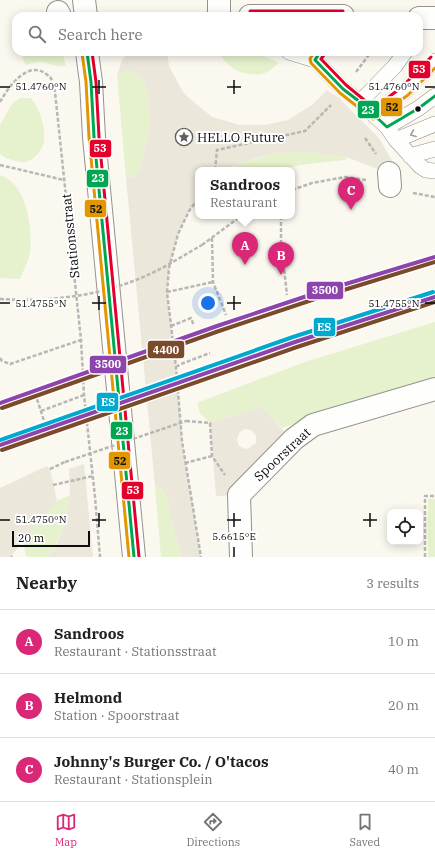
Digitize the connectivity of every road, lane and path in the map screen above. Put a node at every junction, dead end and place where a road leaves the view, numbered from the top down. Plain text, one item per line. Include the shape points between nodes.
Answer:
1 (84, 0) edge
2 (219, 0) edge
3 (86, 12) edge
4 (219, 12) edge
5 (423, 18) edge
6 (435, 18) edge
7 (88, 56) edge
8 (317, 56) edge
9 (402, 56) edge
10 (435, 61) edge
11 (435, 96) edge
12 (0, 102) edge
13 (360, 102) junction
14 (333, 103) dead end
15 (374, 114) junction
16 (435, 124) edge
17 (387, 127) junction
18 (396, 140) junction
19 (435, 149) edge
20 (410, 156) junction
21 (0, 165) edge
22 (215, 167) edge
23 (435, 171) edge
24 (64, 180) junction
25 (195, 203) edge
26 (237, 219) edge
27 (281, 219) edge
28 (212, 238) junction
29 (213, 282) junction
30 (167, 292) junction
31 (287, 295) dead end
32 (0, 300) edge
33 (226, 315) dead end
34 (171, 326) junction
35 (194, 326) dead end
36 (81, 340) junction
37 (210, 354) dead end
38 (0, 358) edge
39 (176, 367) junction
40 (435, 389) edge
41 (84, 395) junction
42 (37, 399) dead end
43 (41, 412) junction
44 (45, 424) dead end
45 (212, 456) junction
46 (185, 463) junction
47 (50, 469) dead end
48 (92, 476) junction
49 (53, 485) dead end
50 (239, 495) junction
51 (435, 496) edge
52 (100, 557) edge
53 (134, 557) edge
54 (201, 557) edge
55 (240, 557) edge
56 (425, 557) edge

1 - 3 street
2 - 4 street
5 - 6 street
7 - 53 street
8 - 13 lane via 343,88
9 - 13 lane
10 - 15 lane via 405,91
11 - 17 lane
12 - 24 path, Stationsstraat via 6,91 22,75 32,70 50,76 56,92
13 - 15 lane
14 - 22 path via 305,131 217,150
15 - 17 lane
16 -> 18 lane
17 - 18 lane
18 - 20 lane
19 - 20 lane
20 - 23 lane via 426,170
21 - 24 path
24 - 36 path, Stationsstraat
25 - 30 path via 178,234 169,268
26 - 28 path
27 - 31 path
28 - 29 path
28 - 32 path, bridge via 151,274 111,288 83,296 53,300
29 - 30 path
29 - 33 path
30 - 34 path
34 - 35 path via 192,318
34 - 39 path
36 - 38 path via 10,364
36 - 41 path, Stationsstraat
37 - 39 path
39 - 46 path
40 - 50 street, Spoorstraat via 313,425 294,439
41 - 43 path
41 - 48 path, Stationsstraat
42 - 43 path
43 - 44 path
45 - 46 path
45 - 47 path, bridge via 210,423 186,422
45 - 50 path
46 - 54 path
48 - 49 path
48 - 52 path, Stationsstraat
50 - 55 street
51 - 56 path via 425,496

